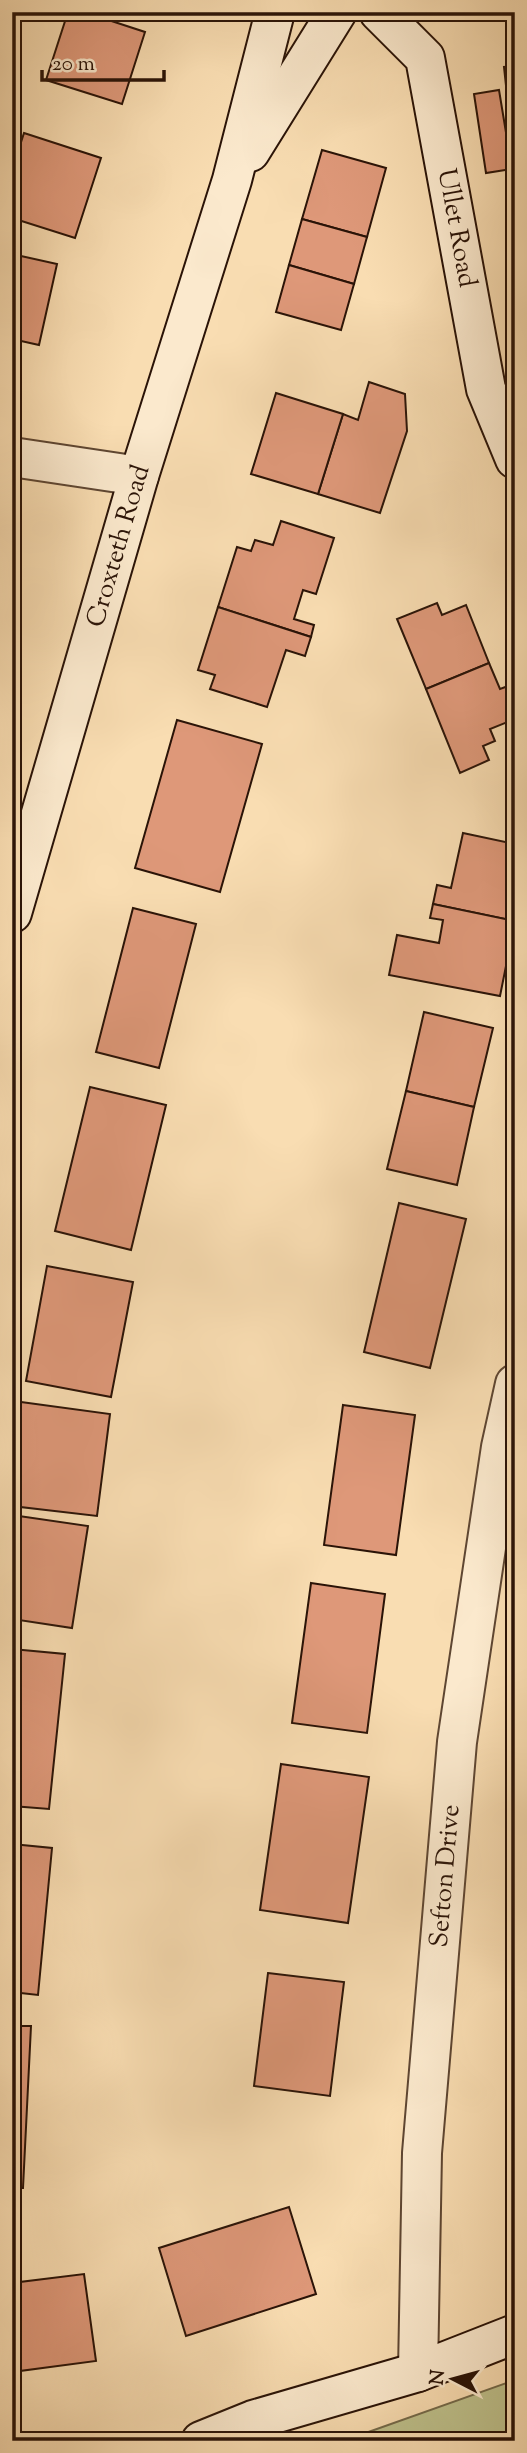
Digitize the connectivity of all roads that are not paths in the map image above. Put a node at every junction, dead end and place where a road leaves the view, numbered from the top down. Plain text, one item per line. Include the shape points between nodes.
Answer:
1 (275, 12) edge
2 (337, 12) edge
3 (379, 12) edge
4 (232, 180) junction
5 (12, 457) edge
6 (515, 459) edge
7 (139, 476) junction
8 (12, 913) edge
9 (515, 1384) edge
10 (515, 2334) edge
11 (418, 2372) junction
12 (201, 2441) edge

1 - 4 main road, Croxteth Road
2 - 4 main road, Croxteth Road
3 - 6 main road, Ullet Road via 425,58 486,389
4 - 7 main road, Croxteth Road
5 - 7 main road
7 - 8 main road, Croxteth Road
9 - 11 main road, Sefton Drive via 501,1447 457,1742 422,2153
10 - 11 main road
11 - 12 main road via 253,2420

